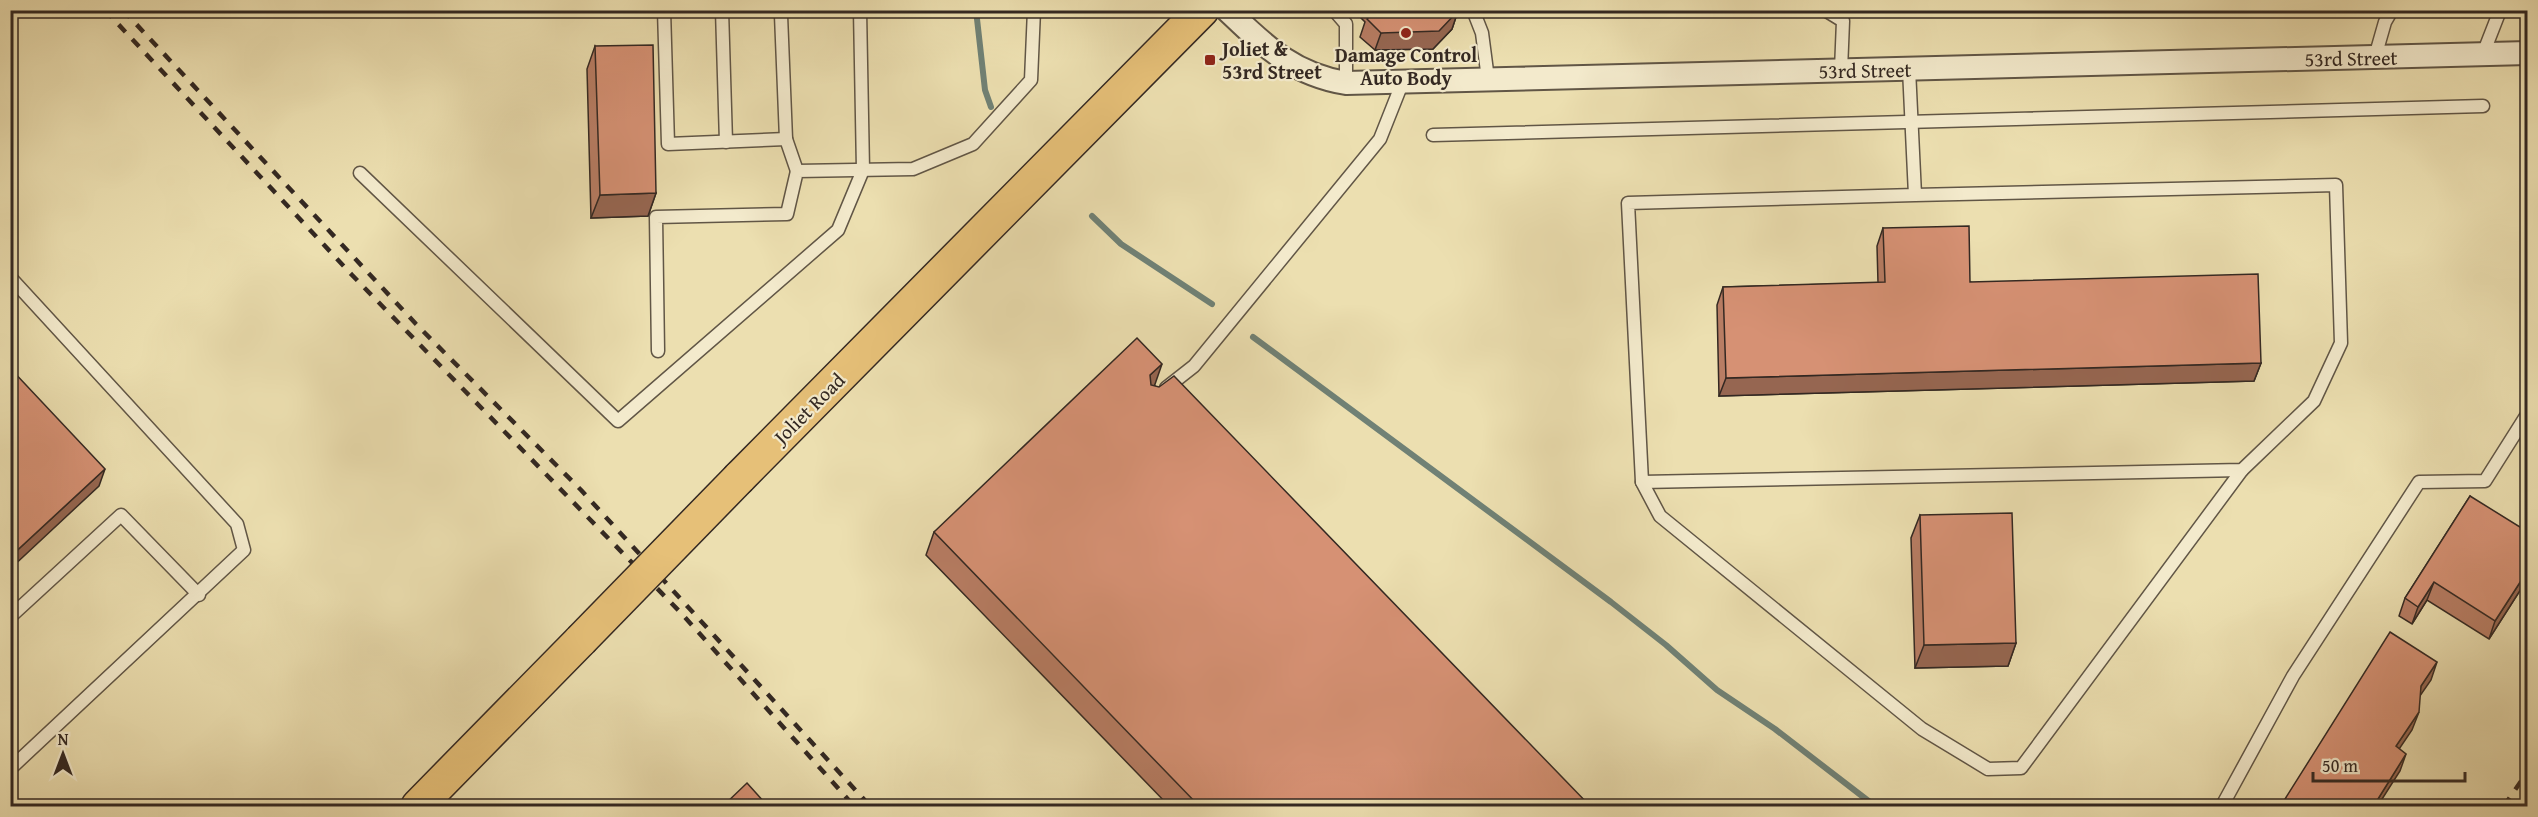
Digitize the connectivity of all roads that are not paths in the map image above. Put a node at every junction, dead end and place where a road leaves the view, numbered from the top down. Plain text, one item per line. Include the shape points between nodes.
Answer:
1 (664, 10) edge
2 (722, 10) edge
3 (860, 10) edge
4 (1034, 10) edge
5 (1202, 10) edge
6 (1227, 10) edge
7 (1334, 10) edge
8 (1473, 10) edge
9 (1825, 10) edge
10 (2392, 10) edge
11 (2504, 10) edge
12 (781, 15) dead end
13 (2528, 53) edge
14 (2483, 54) junction
15 (2375, 57) junction
16 (1909, 69) junction
17 (1841, 70) junction
18 (1488, 79) junction
19 (1403, 81) junction
20 (1346, 83) junction
21 (2483, 106) dead end
22 (1911, 121) junction
23 (1433, 135) dead end
24 (786, 139) junction
25 (726, 142) junction
26 (863, 170) junction
27 (797, 171) junction
28 (360, 173) dead end
29 (1915, 195) junction
30 (10, 277) edge
31 (658, 351) dead end
32 (1158, 395) edge
33 (2528, 413) edge
34 (2242, 470) junction
35 (1642, 482) junction
36 (200, 595) junction
37 (10, 617) edge
38 (10, 769) edge
39 (418, 807) edge
40 (2222, 807) edge

1 - 25 lane via 668,144
2 - 25 lane
3 - 26 lane
4 - 26 lane via 1031,80 973,144 913,169
5 - 39 main road, Joliet Road, bridge
6 - 20 street, 53rd Street via 1278,58 1324,79
7 - 20 lane via 1346,24
8 - 18 lane via 1482,33
9 - 17 lane via 1843,21
10 - 15 lane
11 - 14 lane
12 - 24 lane
13 - 14 street, 53rd Street
14 - 15 street, 53rd Street
15 - 16 street, 53rd Street
16 - 17 street, 53rd Street
16 - 22 lane
17 - 18 street, 53rd Street
18 - 19 street, 53rd Street
19 - 20 street, 53rd Street
19 - 32 lane via 1380,139 1194,366
21 - 22 lane
22 - 23 lane
22 - 29 lane
24 - 25 lane
24 - 27 lane
26 - 27 lane
26 - 28 lane via 838,230 618,421
27 - 31 lane via 787,214 656,217
29 - 34 lane via 2336,185 2341,343 2314,401
29 - 35 lane via 1628,203
30 - 36 lane via 237,524 244,550
33 - 40 lane via 2485,481 2419,482 2293,676
34 - 35 lane
34 - 35 lane via 2021,768 1988,770 1922,729 1660,516
36 - 37 lane via 121,515
36 - 38 lane

